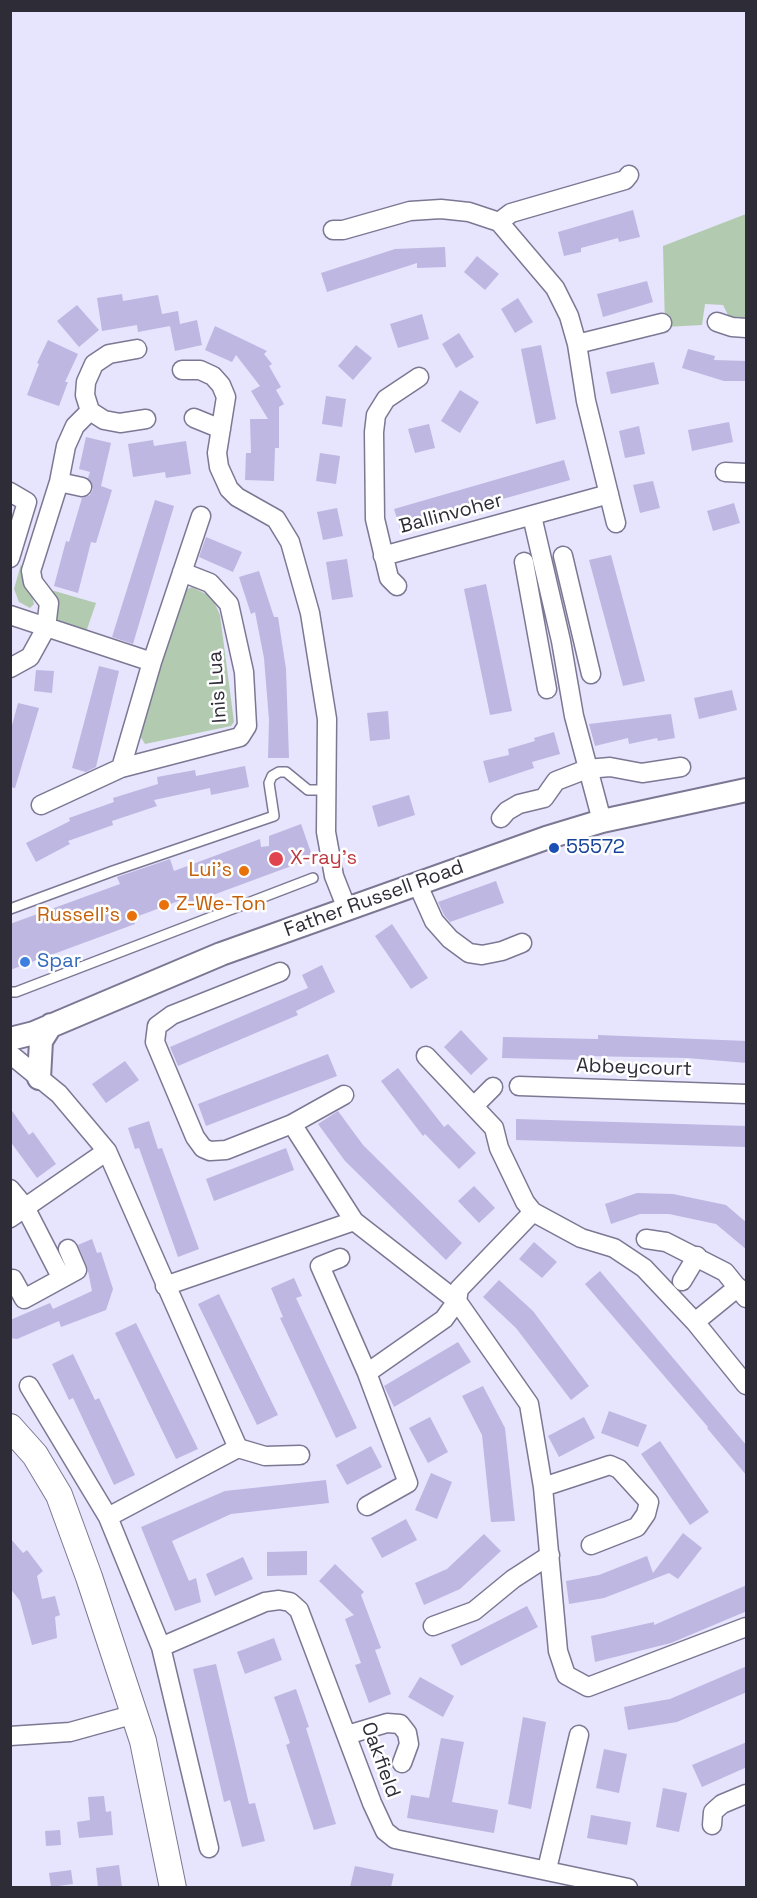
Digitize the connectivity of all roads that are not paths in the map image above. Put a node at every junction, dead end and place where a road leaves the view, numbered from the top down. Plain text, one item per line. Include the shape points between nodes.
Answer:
1 (629, 175) dead end
2 (499, 222) junction
3 (333, 230) dead end
4 (717, 322) dead end
5 (662, 323) dead end
6 (747, 328) edge
7 (577, 344) junction
8 (137, 349) dead end
9 (182, 370) dead end
10 (419, 377) dead end
11 (90, 411) junction
12 (194, 418) dead end
13 (146, 420) dead end
14 (221, 429) junction
15 (725, 472) dead end
16 (747, 473) edge
17 (59, 482) junction
18 (82, 487) dead end
19 (10, 492) edge
20 (609, 494) junction
21 (201, 516) dead end
22 (532, 516) junction
23 (616, 524) dead end
24 (383, 556) junction
25 (563, 556) dead end
26 (10, 558) edge
27 (524, 561) dead end
28 (182, 572) junction
29 (397, 586) dead end
30 (573, 598) junction
31 (552, 602) junction
32 (532, 606) junction
33 (10, 615) edge
34 (46, 628) junction
35 (582, 637) junction
36 (561, 641) junction
37 (539, 646) junction
38 (152, 662) junction
39 (10, 668) edge
40 (591, 674) dead end
41 (547, 689) dead end
42 (681, 767) dead end
43 (121, 768) junction
44 (587, 769) junction
45 (326, 790) junction
46 (747, 790) edge
47 (41, 806) dead end
48 (501, 818) dead end
49 (602, 821) junction
50 (314, 878) dead end
51 (417, 883) junction
52 (10, 909) edge
53 (346, 909) junction
54 (522, 943) dead end
55 (280, 972) dead end
56 (10, 992) edge
57 (51, 1024) junction
58 (10, 1039) edge
59 (10, 1054) edge
60 (426, 1056) dead end
61 (39, 1078) junction
62 (519, 1086) dead end
63 (493, 1087) dead end
64 (747, 1094) edge
65 (344, 1095) dead end
66 (474, 1106) junction
67 (292, 1124) junction
68 (107, 1151) junction
69 (10, 1189) edge
70 (533, 1212) junction
71 (18, 1213) edge
72 (354, 1221) junction
73 (646, 1239) dead end
74 (68, 1249) dead end
75 (697, 1256) junction
76 (340, 1258) dead end
77 (61, 1277) junction
78 (13, 1279) dead end
79 (682, 1281) dead end
80 (165, 1286) junction
81 (742, 1293) edge
82 (457, 1300) junction
83 (695, 1322) junction
84 (367, 1373) junction
85 (747, 1385) edge
86 (29, 1386) dead end
87 (10, 1427) edge
88 (238, 1448) junction
89 (300, 1455) dead end
90 (543, 1487) junction
91 (367, 1506) dead end
92 (108, 1516) junction
93 (591, 1545) dead end
94 (550, 1555) junction
95 (433, 1626) dead end
96 (747, 1627) edge
97 (161, 1647) junction
98 (135, 1714) junction
99 (347, 1735) junction
100 (579, 1735) dead end
101 (10, 1736) edge
102 (402, 1763) dead end
103 (747, 1794) edge
104 (712, 1825) dead end
105 (209, 1848) dead end
106 (547, 1869) junction
107 (173, 1887) edge
108 (628, 1887) edge

1 - 2 street via 625,180 511,213
2 - 3 street via 469,212 441,209 410,211
2 - 7 street via 555,288 569,315
4 - 6 street
5 - 7 street
7 - 20 street via 586,401
8 - 11 street via 109,354 94,364 86,382
9 - 14 street via 200,370 221,385 226,397
10 - 24 street, Ballinvoher via 386,399 376,415 373,500
11 - 13 street via 104,420 120,423
11 - 17 street via 70,436
12 - 14 street
14 - 45 street via 217,453 229,489 276,519 291,542 310,613 327,719
15 - 16 street
17 - 18 street
17 - 34 street via 31,571 33,582 49,603
19 - 26 street via 27,502
20 - 22 street, Ballinvoher
20 - 23 street
21 - 28 street
22 - 24 street, Ballinvoher
22 - 31 street, Ballinvoher
24 - 29 street, Ballinvoher via 389,578
25 - 30 street
27 - 32 street
28 - 38 street
28 - 43 street, Inis Lua via 210,583 230,604 244,672 247,726 240,737
30 - 31 street
30 - 35 street
31 - 32 street
31 - 36 street, Ballinvoher
32 - 37 street
33 - 34 street
34 - 38 street
34 - 39 street via 30,657
35 - 36 street
35 - 40 street
36 - 37 street
36 - 44 street, Ballinvoher
37 - 41 street
38 - 43 street
42 - 44 street via 642,773 610,767
43 - 47 street, Inis Lua
44 - 48 street via 556,781 544,798 519,804
44 - 49 street, Ballinvoher
45 - 52 lane via 308,790 286,772 279,772 269,783 274,816
45 - 53 street via 326,832 334,876
46 - 49 street, Father Russell Road
49 - 51 street, Father Russell Road
50 - 56 lane
51 - 53 street, Father Russell Road
51 - 54 street via 435,921 450,939 470,953 482,955
53 - 57 street, Father Russell Road via 221,954
55 - 67 street via 171,1015 157,1026 154,1037 203,1148 226,1150
57 - 58 street, Father Russell Road
57 - 61 street via 41,1041
59 - 61 street
60 - 66 street
61 - 68 street via 59,1094
62 - 64 street, Abbeycourt
63 - 66 street
65 - 67 street
66 - 70 street via 494,1128 499,1148
67 - 72 street
68 - 71 street
68 - 80 street
69 - 71 street
70 - 82 street via 459,1289
70 - 83 street via 581,1238 614,1248 644,1268
71 - 77 street
72 - 80 street
72 - 82 street
73 - 75 street via 666,1242
74 - 77 street via 77,1270
75 - 79 street
75 - 81 street via 725,1272
76 - 84 street via 320,1266
77 - 78 street via 24,1299
80 - 88 street
81 - 83 street
82 - 84 street via 444,1319
82 - 90 street via 529,1404
83 - 85 street
84 - 91 street via 408,1483
86 - 92 street
87 - 98 main road via 35,1455 59,1495
88 - 89 street via 265,1456
88 - 92 street
90 - 93 street via 610,1465 619,1469 649,1502 637,1527
90 - 94 street
92 - 97 street
94 - 95 street via 474,1611
94 - 96 street via 558,1651 566,1675 588,1687
97 - 99 street, Oakfield via 265,1602 290,1602 299,1610
97 - 105 street
98 - 101 street via 70,1732
98 - 107 main road
99 - 102 street via 387,1723 400,1724 409,1744
99 - 106 street, Oakfield via 380,1822 395,1839
100 - 106 street
103 - 104 street via 722,1804 713,1812
106 - 108 street, Oakfield

